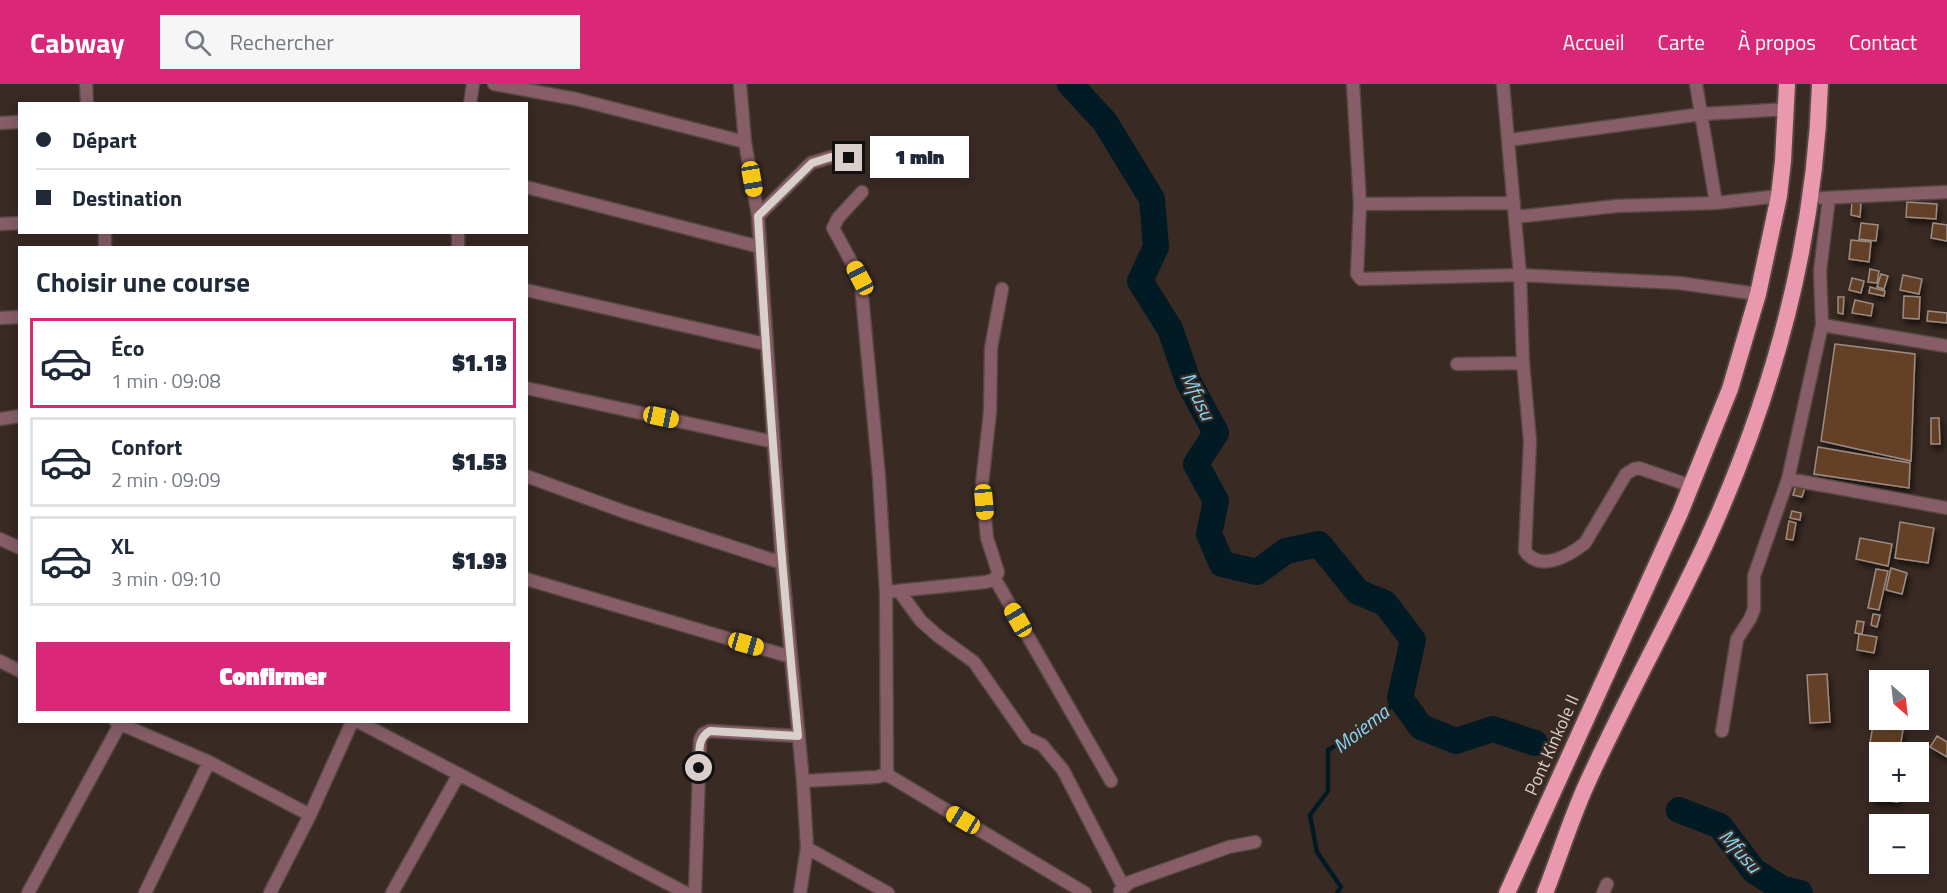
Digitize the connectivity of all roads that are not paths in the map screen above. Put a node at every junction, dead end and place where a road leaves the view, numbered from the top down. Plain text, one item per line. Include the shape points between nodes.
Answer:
1 (86, 84) edge
2 (473, 84) edge
3 (494, 84) edge
4 (740, 84) edge
5 (1353, 84) edge
6 (1503, 84) edge
7 (1696, 84) edge
8 (1787, 84) edge
9 (1820, 84) edge
10 (87, 102) edge
11 (470, 102) edge
12 (1787, 109) junction
13 (1702, 114) junction
14 (18, 122) edge
15 (0, 123) edge
16 (1509, 140) junction
17 (746, 142) junction
18 (849, 158) dead end
19 (528, 188) edge
20 (862, 192) dead end
21 (1947, 192) edge
22 (1779, 195) junction
23 (1811, 197) junction
24 (1829, 198) junction
25 (1514, 203) junction
26 (1716, 203) junction
27 (1360, 204) junction
28 (758, 216) junction
29 (1515, 217) junction
30 (18, 223) edge
31 (0, 224) edge
32 (760, 247) junction
33 (1520, 275) junction
34 (1002, 289) dead end
35 (528, 290) edge
36 (1758, 294) junction
37 (18, 317) edge
38 (0, 318) edge
39 (1822, 325) junction
40 (765, 344) junction
41 (1947, 346) edge
42 (1523, 363) junction
43 (1457, 364) dead end
44 (528, 388) edge
45 (18, 416) edge
46 (0, 419) edge
47 (774, 442) junction
48 (528, 477) edge
49 (1788, 479) junction
50 (1691, 486) junction
51 (1947, 508) edge
52 (0, 539) edge
53 (18, 547) edge
54 (782, 563) junction
55 (994, 579) junction
56 (528, 580) edge
57 (899, 591) junction
58 (886, 592) junction
59 (790, 657) junction
60 (0, 661) edge
61 (18, 670) edge
62 (118, 723) edge
63 (352, 723) edge
64 (360, 723) edge
65 (1722, 731) dead end
66 (798, 736) junction
67 (209, 762) junction
68 (459, 774) junction
69 (886, 774) junction
70 (1111, 780) dead end
71 (803, 781) junction
72 (310, 815) junction
73 (1255, 842) dead end
74 (807, 848) junction
75 (1121, 890) edge
76 (28, 893) edge
77 (145, 893) edge
78 (270, 893) edge
79 (392, 893) edge
80 (686, 893) edge
81 (695, 893) edge
82 (801, 893) edge
83 (888, 893) edge
84 (1085, 893) edge
85 (1507, 893) edge
86 (1545, 893) edge

1 - 10 street
2 - 11 street
3 - 17 street via 576,99
4 - 17 street
5 - 27 street
6 - 16 street
7 - 13 street
8 - 12 highway, Pont Kinkole II
9 - 23 highway
12 - 13 street
12 - 22 highway, Pont Kinkole II
13 - 16 street
13 - 26 street
14 - 15 street
16 - 25 street
17 - 28 street
18 - 28 street via 831,157 812,163
19 - 32 street
20 - 58 street via 833,228 860,278
21 - 24 street
22 - 26 street
22 - 36 highway, Pont Kinkole II
23 - 24 street
23 - 86 highway via 1795,281 1762,402 1704,546 1588,781
24 - 39 street via 1820,271
25 - 27 street
25 - 29 street
26 - 29 street via 1617,206
27 - 33 street via 1357,274 1361,279
28 - 32 street
29 - 33 street
30 - 31 street
32 - 40 street
33 - 36 street via 1679,283
33 - 42 street
34 - 55 street via 991,348 990,412 982,484 987,538 998,572
35 - 40 street
36 - 50 highway, Pont Kinkole II via 1730,389
37 - 38 street
39 - 41 street
39 - 49 street
40 - 47 street
42 - 43 street
42 - 50 street via 1530,441 1525,551 1531,558 1554,560 1585,543 1626,474 1634,469
44 - 47 street
45 - 46 street
47 - 54 street
48 - 54 street
49 - 51 street
49 - 65 street via 1754,576 1754,609 1737,639
50 - 85 highway, Pont Kinkole II
52 - 53 street
54 - 59 street
55 - 57 street
55 - 70 street
56 - 59 street
57 - 58 street
57 - 75 street via 921,621 974,662 1027,738 1042,745 1063,770
58 - 69 street
59 - 66 street
60 - 61 street
62 - 67 street
62 - 76 street
63 - 72 street
64 - 68 street
66 - 71 street
66 - 81 street via 710,731 703,734
67 - 72 street
67 - 77 street
68 - 79 street
68 - 80 street
69 - 71 street
69 - 84 street
71 - 74 street
72 - 78 street
73 - 75 street via 1229,847 1130,882
74 - 82 street
74 - 83 street

